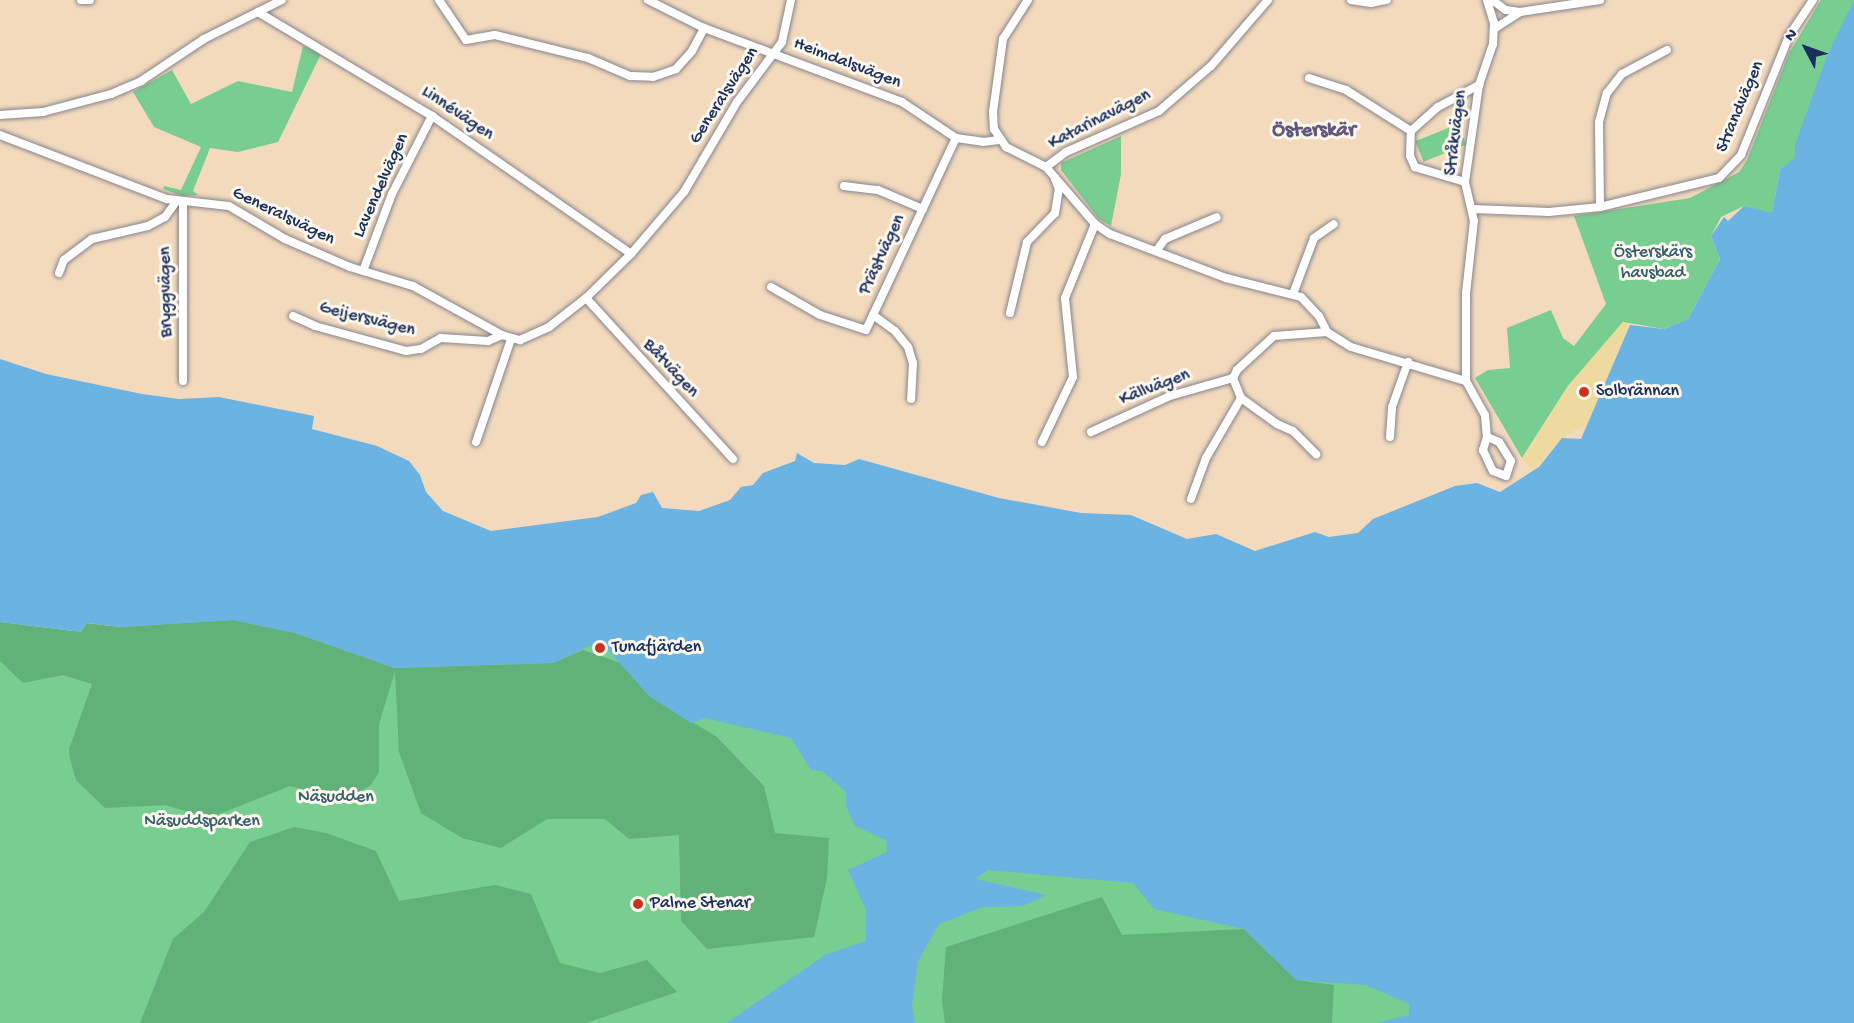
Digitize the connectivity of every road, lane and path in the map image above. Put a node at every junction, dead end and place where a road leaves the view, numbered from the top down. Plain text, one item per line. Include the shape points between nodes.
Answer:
1 (81, 0) edge
2 (90, 0) edge
3 (282, 0) edge
4 (439, 0) edge
5 (648, 0) edge
6 (791, 0) edge
7 (1028, 0) edge
8 (1268, 0) edge
9 (1351, 0) edge
10 (1387, 0) edge
11 (1487, 0) edge
12 (1492, 0) edge
13 (1600, 0) edge
14 (1812, 0) edge
15 (258, 12) junction
16 (1520, 12) junction
17 (704, 28) junction
18 (1494, 29) junction
19 (1667, 50) dead end
20 (773, 53) junction
21 (1309, 78) dead end
22 (1479, 86) junction
23 (0, 115) edge
24 (432, 116) junction
25 (1411, 131) junction
26 (0, 135) edge
27 (956, 138) junction
28 (999, 140) junction
29 (1050, 170) junction
30 (1465, 182) junction
31 (844, 186) dead end
32 (179, 202) junction
33 (1600, 207) junction
34 (923, 209) junction
35 (1473, 209) junction
36 (1217, 217) dead end
37 (1095, 224) junction
38 (1334, 224) dead end
39 (1157, 250) junction
40 (631, 254) junction
41 (363, 271) junction
42 (59, 273) dead end
43 (771, 287) dead end
44 (1293, 294) junction
45 (586, 298) junction
46 (1010, 313) dead end
47 (873, 315) junction
48 (293, 316) dead end
49 (1327, 332) junction
50 (506, 337) junction
51 (1408, 362) junction
52 (1233, 378) junction
53 (183, 381) dead end
54 (1466, 381) junction
55 (1240, 398) junction
56 (911, 399) dead end
57 (1091, 432) dead end
58 (1487, 436) dead end
59 (1390, 437) dead end
60 (476, 442) dead end
61 (1041, 442) dead end
62 (1316, 454) dead end
63 (733, 459) dead end
64 (1191, 499) dead end

1 - 2 street
3 - 15 street
4 - 17 street via 466,39 495,35 588,58 630,76 653,77 676,69 692,51
5 - 17 street, Heimdalsvägen
6 - 20 street, Generalsvägen via 782,42
7 - 28 street via 1003,39 993,112
8 - 29 street, Katarinavägen via 1211,66 1159,111 1066,152
9 - 10 street
11 - 18 street, Stråkvägen
12 - 16 street via 1506,10
13 - 16 street
14 - 33 street, Strandvägen via 1789,36 1747,142 1731,168 1702,185
15 - 23 street via 204,39 141,81 111,94 43,112
15 - 24 street, Linnévägen
16 - 18 street
17 - 20 street, Heimdalsvägen
18 - 22 street, Stråkvägen
19 - 33 street via 1622,74 1607,93 1599,122
20 - 27 street, Heimdalsvägen via 902,102
20 - 40 street, Generalsvägen via 737,102 684,192
21 - 25 street via 1347,90
22 - 25 street via 1438,107
22 - 30 street, Stråkvägen
24 - 40 street, Linnévägen
24 - 41 street, Lavendelvägen via 392,194
25 - 30 street via 1410,156 1415,167
26 - 32 street, Generalsvägen
27 - 28 street, Heimdalsvägen
27 - 34 street, Prästvägen
28 - 29 street
29 - 37 street
29 - 46 street via 1059,189 1055,213 1027,242
30 - 35 street, Stråkvägen
31 - 34 street, Prästvägen via 878,190
32 - 41 street, Generalsvägen via 230,206 268,231
32 - 42 street via 165,217 148,226 92,239 63,260
32 - 53 street, Bryggvägen
33 - 35 street, Strandvägen via 1549,212
34 - 47 street, Prästvägen
35 - 54 street, Stråkvägen via 1466,293
36 - 39 street via 1165,239
37 - 39 street via 1110,234
37 - 61 street via 1065,298 1073,377
38 - 44 street via 1314,238
39 - 44 street via 1244,284
40 - 45 street, Generalsvägen
41 - 50 street, Generalsvägen via 413,286
43 - 47 street, Prästvägen via 820,315 866,330
44 - 49 street via 1313,308
45 - 50 street, Generalsvägen via 549,327 520,340
45 - 63 street, Båtvägen
47 - 56 street, Prästvägen via 895,331 908,347 913,363
48 - 50 street, Geijersvägen via 321,328 406,351 415,351 441,338
49 - 51 street via 1359,351
49 - 52 street via 1274,336 1256,349
50 - 60 street
51 - 54 street
51 - 59 street via 1392,407
52 - 55 street
52 - 57 street, Källvägen via 1170,396
54 - 58 street via 1485,415
55 - 62 street via 1293,431
55 - 64 street via 1206,458

